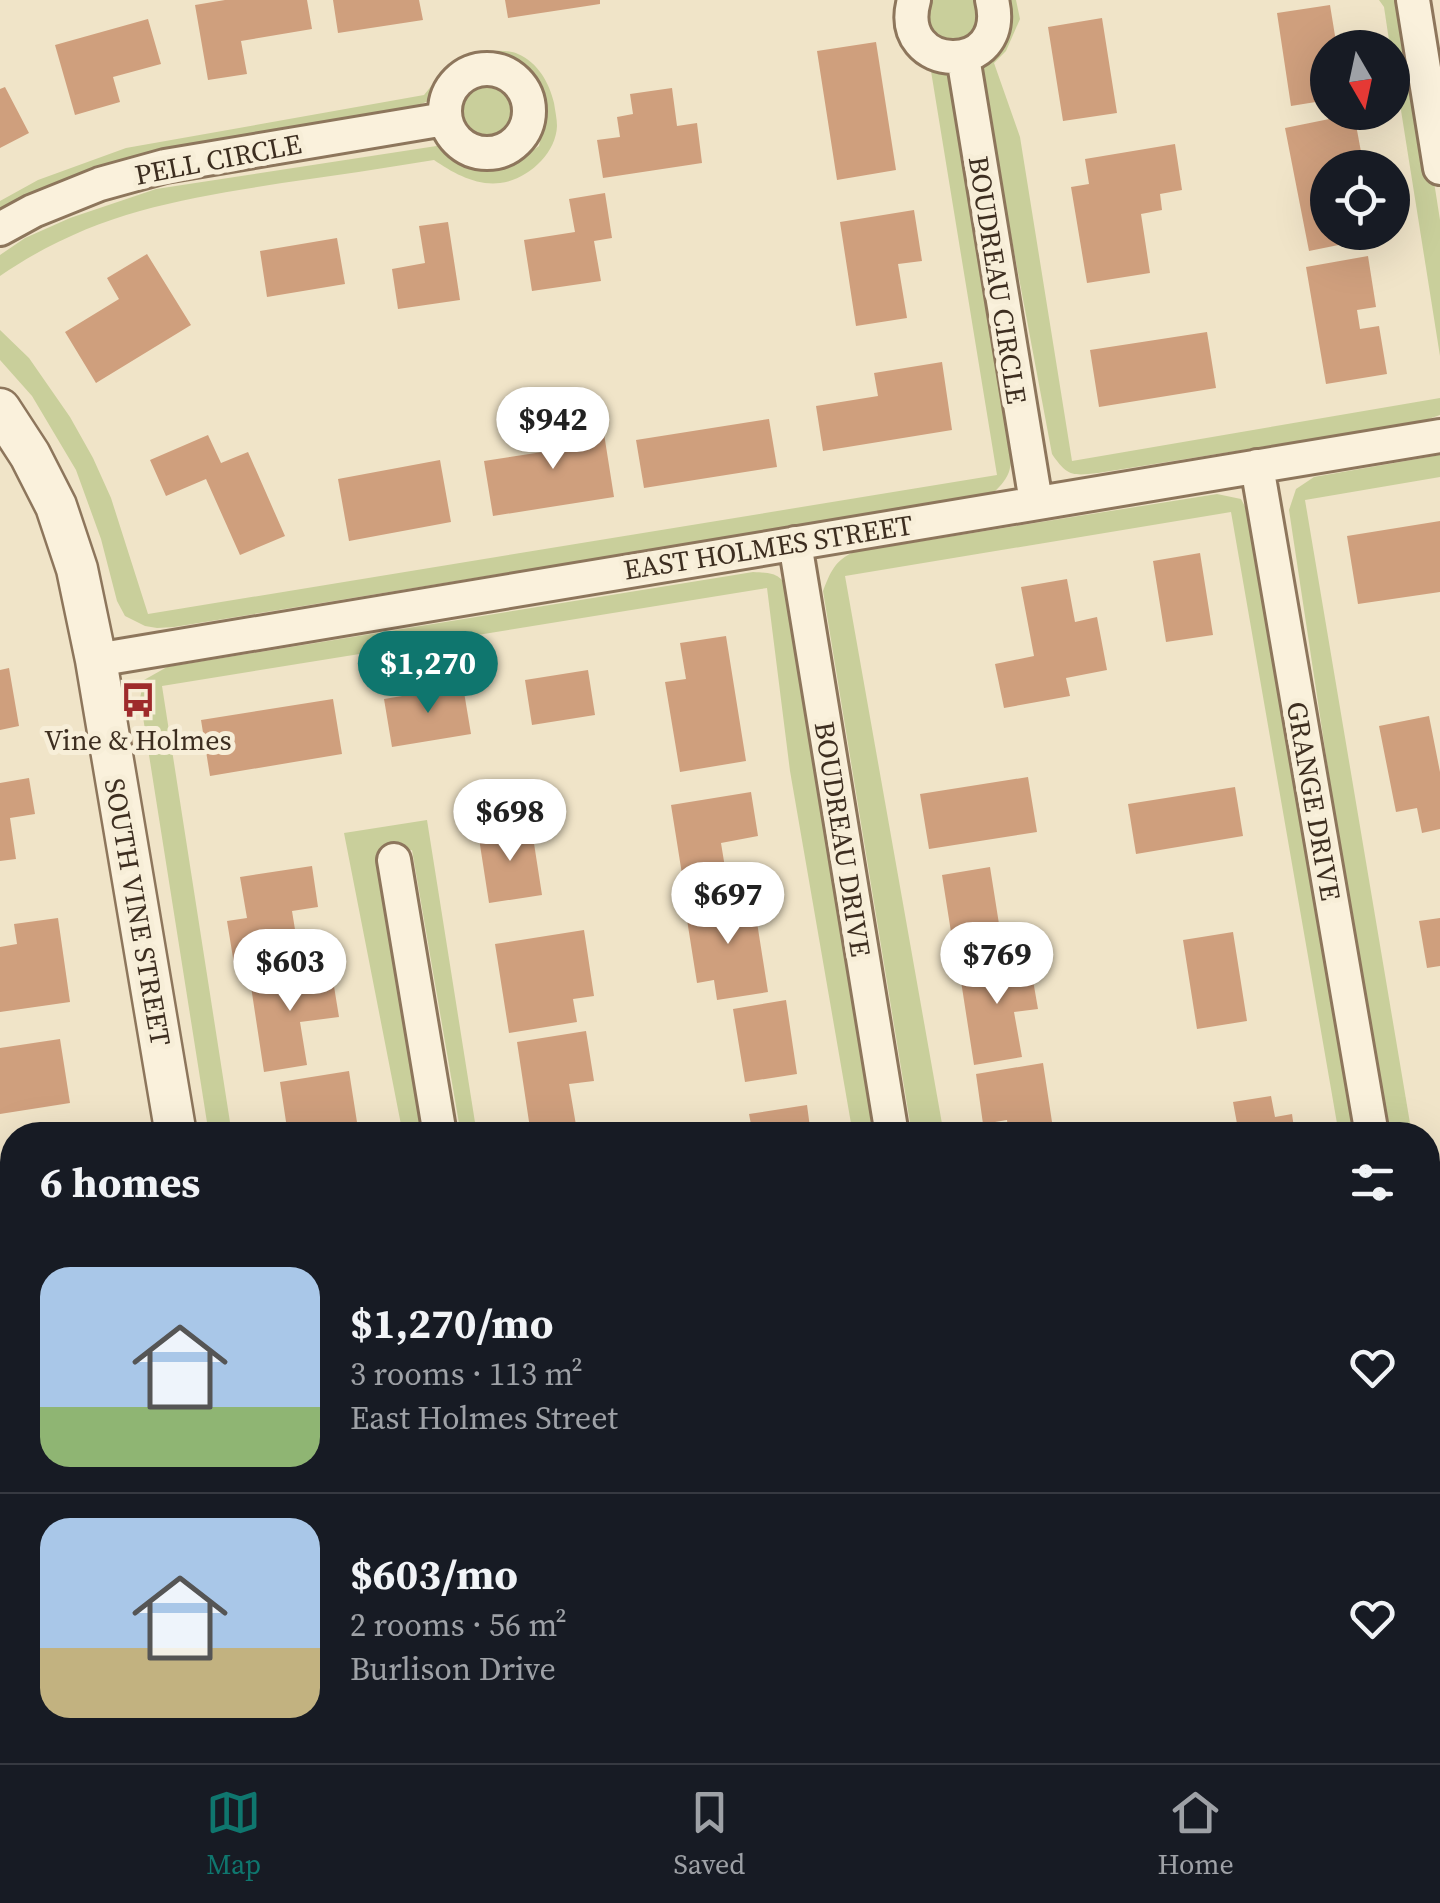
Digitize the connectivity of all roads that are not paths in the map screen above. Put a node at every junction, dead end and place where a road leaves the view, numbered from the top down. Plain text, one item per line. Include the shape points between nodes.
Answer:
1 (914, 0) edge
2 (992, 0) edge
3 (1413, 0) edge
4 (963, 57) junction
5 (445, 119) dead end
6 (1440, 168) edge
7 (0, 230) edge
8 (0, 409) edge
9 (1440, 436) edge
10 (1257, 466) junction
11 (1036, 502) junction
12 (794, 543) junction
13 (96, 660) junction
14 (394, 860) dead end
15 (174, 1122) edge
16 (438, 1122) edge
17 (890, 1122) edge
18 (1370, 1122) edge

1 - 4 street via 912,26 925,48
2 - 4 street via 994,28 976,52
3 - 6 street
4 - 11 street, BOUDREAU CIRCLE
5 - 7 street, PELL CIRCLE via 166,166 100,184
8 - 13 street, SOUTH VINE STREET via 56,506
9 - 10 street, EAST HOLMES STREET
10 - 11 street, EAST HOLMES STREET
10 - 18 street, GRANGE DRIVE
11 - 12 street, EAST HOLMES STREET
12 - 13 street, EAST HOLMES STREET
12 - 17 street, BOUDREAU DRIVE
13 - 15 street, SOUTH VINE STREET
14 - 16 street

